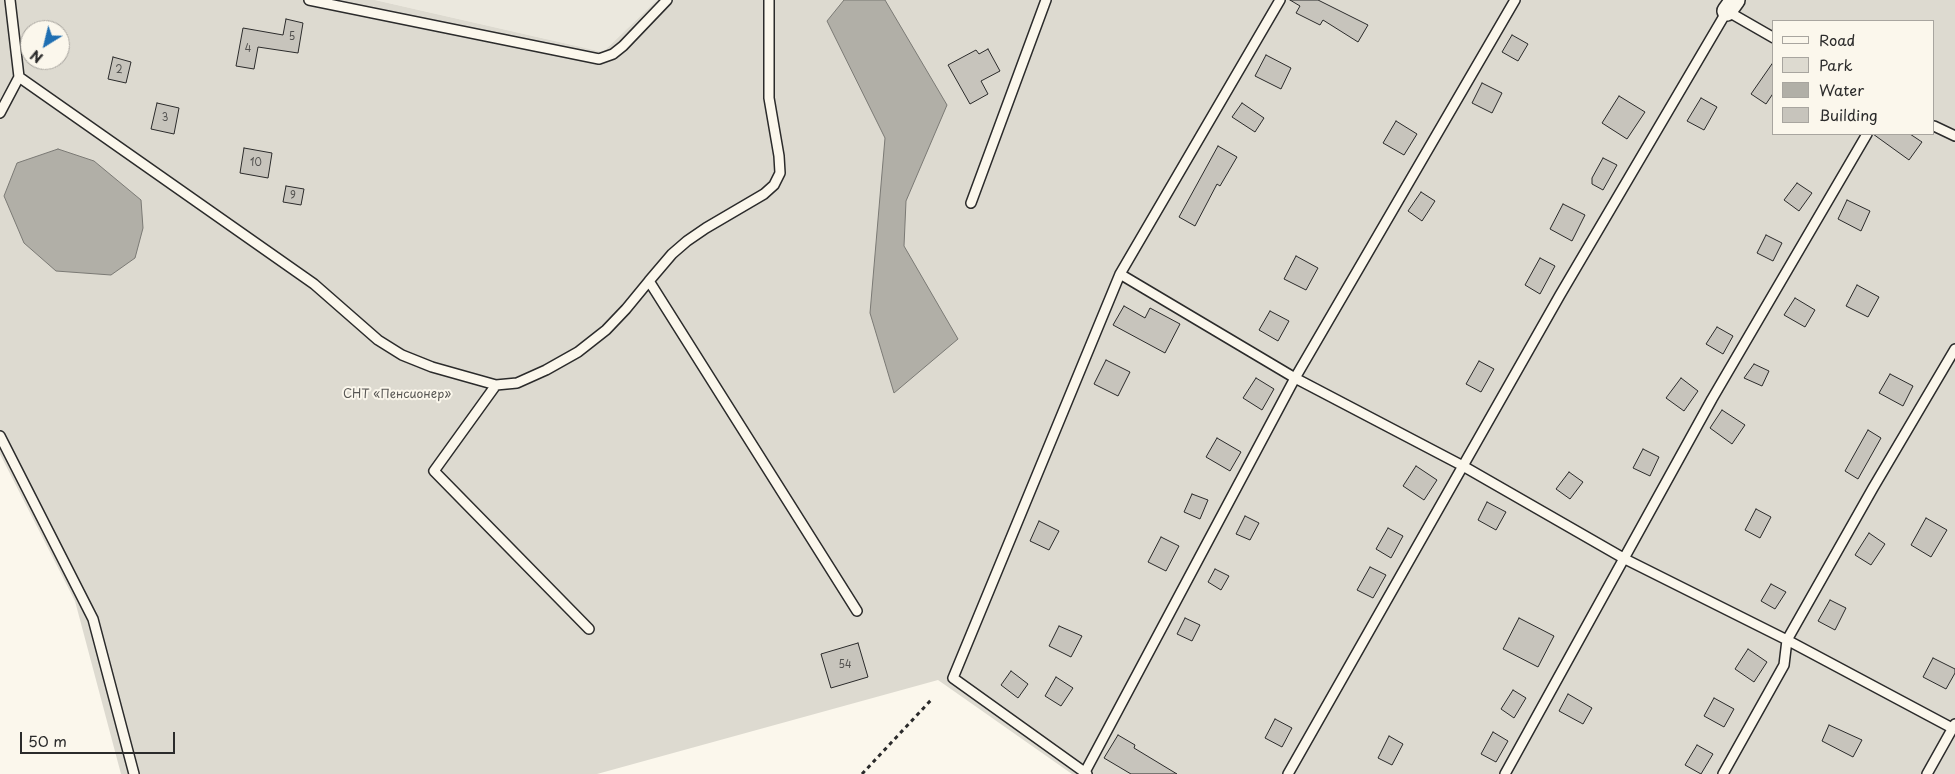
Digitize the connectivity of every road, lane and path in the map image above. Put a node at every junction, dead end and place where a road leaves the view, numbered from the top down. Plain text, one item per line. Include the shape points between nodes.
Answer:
1 (10, 0) edge
2 (309, 0) edge
3 (667, 0) edge
4 (769, 0) edge
5 (1046, 0) edge
6 (1280, 0) edge
7 (1515, 0) edge
8 (1731, 5) edge
9 (1772, 36) edge
10 (19, 77) junction
11 (0, 113) edge
12 (1935, 126) edge
13 (1866, 135) edge
14 (1955, 136) edge
15 (971, 203) dead end
16 (1120, 274) junction
17 (649, 281) junction
18 (1955, 349) edge
19 (1295, 378) junction
20 (496, 385) junction
21 (0, 436) edge
22 (1462, 466) junction
23 (1625, 559) junction
24 (857, 611) dead end
25 (589, 629) dead end
26 (1787, 640) junction
27 (932, 699) dead end
28 (1954, 726) edge
29 (1086, 773) edge
30 (134, 774) edge
31 (862, 774) edge
32 (1288, 774) edge
33 (1505, 774) edge
34 (1723, 774) edge
35 (1927, 774) edge

1 - 10 lane
2 - 3 lane via 600,58 623,46
4 - 17 lane via 770,98 780,173 764,194 706,228 672,254
5 - 15 lane
6 - 16 lane
7 - 19 lane
8 - 9 lane
8 - 22 lane
10 - 11 lane
10 - 20 lane via 314,284 378,340 424,364
12 - 14 lane
13 - 23 lane via 1712,399
16 - 19 lane
16 - 29 lane via 953,678
17 - 20 lane via 606,330 578,352 517,382
17 - 24 lane
18 - 26 lane
19 - 22 lane
19 - 29 lane
20 - 25 lane via 434,471
21 - 30 lane via 94,619
22 - 23 lane
22 - 32 lane
23 - 26 lane
23 - 33 lane
26 - 28 lane
26 - 34 lane via 1784,666
27 - 31 path
28 - 35 lane

